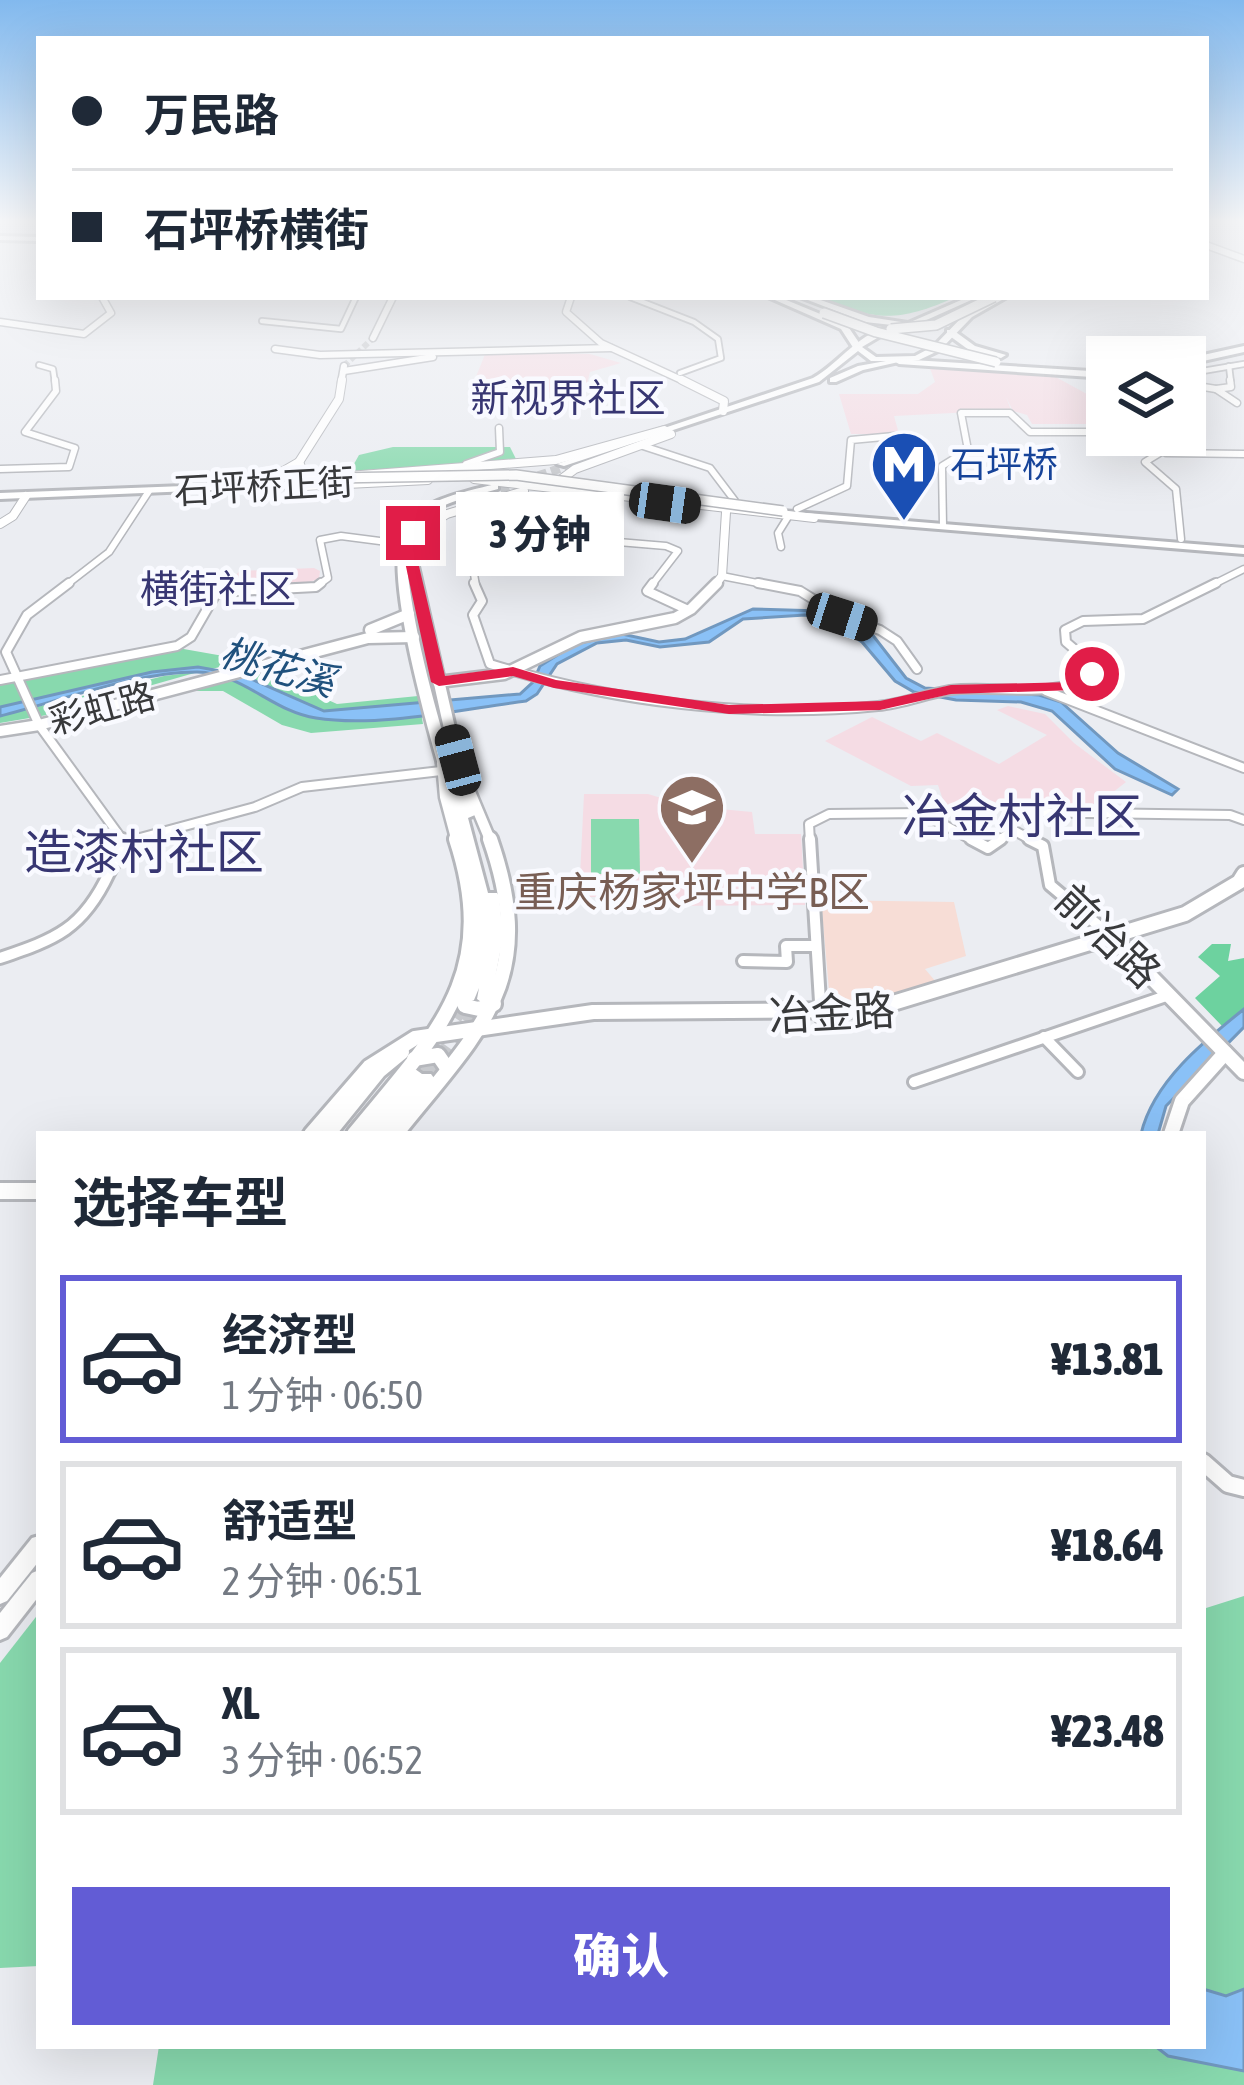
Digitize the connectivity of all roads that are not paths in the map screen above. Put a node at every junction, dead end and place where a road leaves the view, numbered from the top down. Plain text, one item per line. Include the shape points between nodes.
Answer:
1 (96, 318) edge
2 (345, 318) edge
3 (383, 318) edge
4 (572, 318) edge
5 (685, 318) edge
6 (823, 318) edge
7 (842, 318) edge
8 (850, 318) edge
9 (863, 318) edge
10 (924, 318) edge
11 (955, 318) edge
12 (965, 318) edge
13 (0, 321) edge
14 (262, 321) dead end
15 (910, 324) junction
16 (856, 325) junction
17 (950, 332) junction
18 (373, 338) tunnel mouth
19 (857, 347) junction
20 (483, 348) junction
21 (608, 348) junction
22 (275, 350) dead end
23 (1241, 357) edge
24 (998, 360) junction
25 (899, 361) junction
26 (1206, 363) edge
27 (38, 365) dead end
28 (1086, 369) edge
29 (1086, 370) edge
30 (1086, 372) edge
31 (680, 373) junction
32 (1206, 387) edge
33 (1216, 389) junction
34 (1237, 403) dead end
35 (727, 404) junction
36 (499, 428) dead end
37 (668, 432) junction
38 (1086, 432) edge
39 (894, 436) dead end
40 (643, 446) junction
41 (1206, 454) edge
42 (1244, 454) edge
43 (1158, 456) edge
44 (534, 462) junction
45 (520, 464) junction
46 (589, 464) junction
47 (301, 465) junction
48 (565, 468) junction
49 (0, 469) edge
50 (445, 469) junction
51 (294, 479) junction
52 (335, 479) junction
53 (453, 479) junction
54 (598, 482) junction
55 (500, 485) junction
56 (536, 488) junction
57 (149, 491) junction
58 (464, 493) junction
59 (0, 494) edge
60 (23, 496) junction
61 (735, 501) junction
62 (797, 509) junction
63 (726, 512) junction
64 (784, 514) junction
65 (822, 516) junction
66 (0, 523) edge
67 (943, 524) junction
68 (1181, 538) junction
69 (395, 543) junction
70 (781, 547) dead end
71 (1244, 549) edge
72 (406, 562) junction
73 (1244, 569) edge
74 (722, 575) junction
75 (688, 610) junction
76 (410, 614) junction
77 (382, 631) junction
78 (414, 637) junction
79 (234, 651) dead end
80 (257, 662) junction
81 (917, 669) dead end
82 (515, 672) junction
83 (16, 679) junction
84 (0, 680) edge
85 (439, 682) junction
86 (1076, 686) junction
87 (1044, 690) junction
88 (1076, 702) junction
89 (38, 723) junction
90 (0, 729) edge
91 (442, 764) junction
92 (1244, 768) edge
93 (1244, 820) edge
94 (1013, 830) junction
95 (124, 842) junction
96 (1244, 874) edge
97 (1244, 889) edge
98 (1115, 940) junction
99 (815, 946) junction
100 (0, 958) edge
101 (742, 961) dead end
102 (1169, 995) junction
103 (477, 998) junction
104 (821, 1015) junction
105 (474, 1035) junction
106 (1044, 1037) junction
107 (429, 1038) junction
108 (1225, 1053) junction
109 (447, 1068) junction
110 (418, 1071) junction
111 (1078, 1072) dead end
112 (1244, 1072) edge
113 (914, 1082) dead end
114 (1172, 1128) edge
115 (314, 1131) edge
116 (330, 1131) edge
117 (357, 1131) edge
118 (370, 1131) edge
119 (384, 1131) edge
120 (398, 1131) edge
121 (36, 1182) edge
122 (0, 1187) edge
123 (36, 1191) edge
124 (1206, 1465) edge
125 (1244, 1488) edge
126 (36, 1549) edge
127 (36, 1584) edge
128 (0, 1594) edge
129 (0, 1630) edge

1 - 13 street via 79,332
2 - 14 street via 340,328
3 - 18 street
4 - 21 street
5 - 31 street via 718,339 721,358
6 - 19 highway via 844,327
7 - 16 highway, bridge
8 - 24 highway, bridge
9 - 15 highway
10 - 15 main road
11 - 16 highway, bridge via 924,328
12 - 17 main road
15 - 17 main road
15 - 19 main road via 881,330
16 - 24 highway, bridge
17 - 25 main road via 937,349
17 - 28 highway via 987,352
19 - 25 main road via 865,356
19 - 35 main road via 830,373
20 - 21 street
20 - 22 street via 320,356
20 - 47 street via 344,368 339,399
21 - 31 street
21 - 35 street
23 - 26 highway
23 - 33 street via 1231,387
24 - 29 highway
25 - 30 highway
25 - 37 main road
27 - 49 street via 53,369 56,391 25,432 74,448 69,467
31 - 35 street
32 - 33 street
33 - 34 street
35 - 37 main road
36 - 50 street via 496,455
37 - 40 street
37 - 44 street
37 - 48 main road
38 - 67 street via 1030,432 1010,413 962,413 968,450 942,466
39 - 62 street via 850,440 848,486
40 - 46 street
40 - 61 street via 710,468
41 - 42 street
43 - 68 street via 1144,461 1176,489
44 - 45 street
44 - 48 street
45 - 50 street
45 - 55 street via 505,470
46 - 48 street
46 - 54 street via 584,473
47 - 51 street
47 - 52 street
48 - 54 street
48 - 56 street via 556,485
50 - 52 street
51 - 52 main road, 石坪桥正街
51 - 53 street
51 - 57 main road, 石坪桥正街
51 - 59 main road, 石坪桥正街
52 - 64 main road, 石坪桥正街, bridge via 508,478
53 - 55 street
53 - 58 street via 469,483
54 - 61 street
55 - 56 street
55 - 58 street
55 - 72 main road via 421,521
56 - 63 street
56 - 72 street via 447,514 430,524
57 - 60 main road, 石坪桥正街
57 - 83 street via 109,552 19,624 6,652
58 - 69 street via 416,513
59 - 60 main road, 石坪桥正街
60 - 66 street
61 - 62 street
62 - 65 street
63 - 64 street
63 - 74 street
64 - 65 main road, 石坪桥正街
64 - 70 street
65 - 67 main road, 石坪桥正街
67 - 68 main road, 石坪桥正街
67 - 71 main road, 石坪桥正街
68 - 71 main road, 石坪桥正街
69 - 72 street
69 - 83 street via 320,540 328,578 322,584 217,592 176,646
72 - 76 main road
72 - 85 main road
73 - 86 street via 1143,619 1083,621 1065,630 1092,674
74 - 75 street
74 - 81 street via 800,591 880,629
75 - 82 street via 650,627 582,636
75 - 82 street via 647,591 676,559 678,551 666,546 483,535 465,562 482,601 473,615 490,664
76 - 77 street, 彩虹路
76 - 78 main road
77 - 78 street, 彩虹路
77 - 80 street, 彩虹路
78 - 91 main road
79 - 80 street
80 - 89 street, 彩虹路
82 - 85 street
82 - 87 street via 729,709 880,706 951,690
83 - 84 street
83 - 89 street
85 - 103 main road via 492,898 494,954
86 - 87 street
86 - 88 street
87 - 88 street
88 - 92 street
89 - 90 street, 彩虹路
89 - 95 street
91 - 95 street via 302,787
91 - 103 main road via 482,898
93 - 94 street, 前冶路 via 1021,810 1011,815
94 - 98 street, 前冶路 via 1039,842 1050,885
94 - 99 street via 988,848 922,813 818,818 806,830
95 - 100 street via 91,911 65,936
96 - 98 street, 冶金路 via 1185,914
97 - 98 street, 冶金路 via 1194,919
98 - 102 street, 前冶路
98 - 104 street, 冶金路 via 909,1011
99 - 101 street via 786,946 787,962
99 - 104 street
102 - 106 street
102 - 108 street, 前冶路
103 - 105 street
103 - 107 street
104 - 105 street, 冶金路 via 597,1018
105 - 107 street, 冶金路
105 - 109 street
106 - 111 street
106 - 113 street
107 - 110 street
107 - 115 street via 381,1056
107 - 116 street via 380,1071
108 - 112 street, 前冶路
108 - 114 street via 1200,1076
109 - 110 street via 438,1055
109 - 120 street
110 - 117 street
110 - 118 main road
110 - 119 main road
121 - 122 street
122 - 123 street
124 - 125 street
126 - 128 main road
127 - 129 main road

